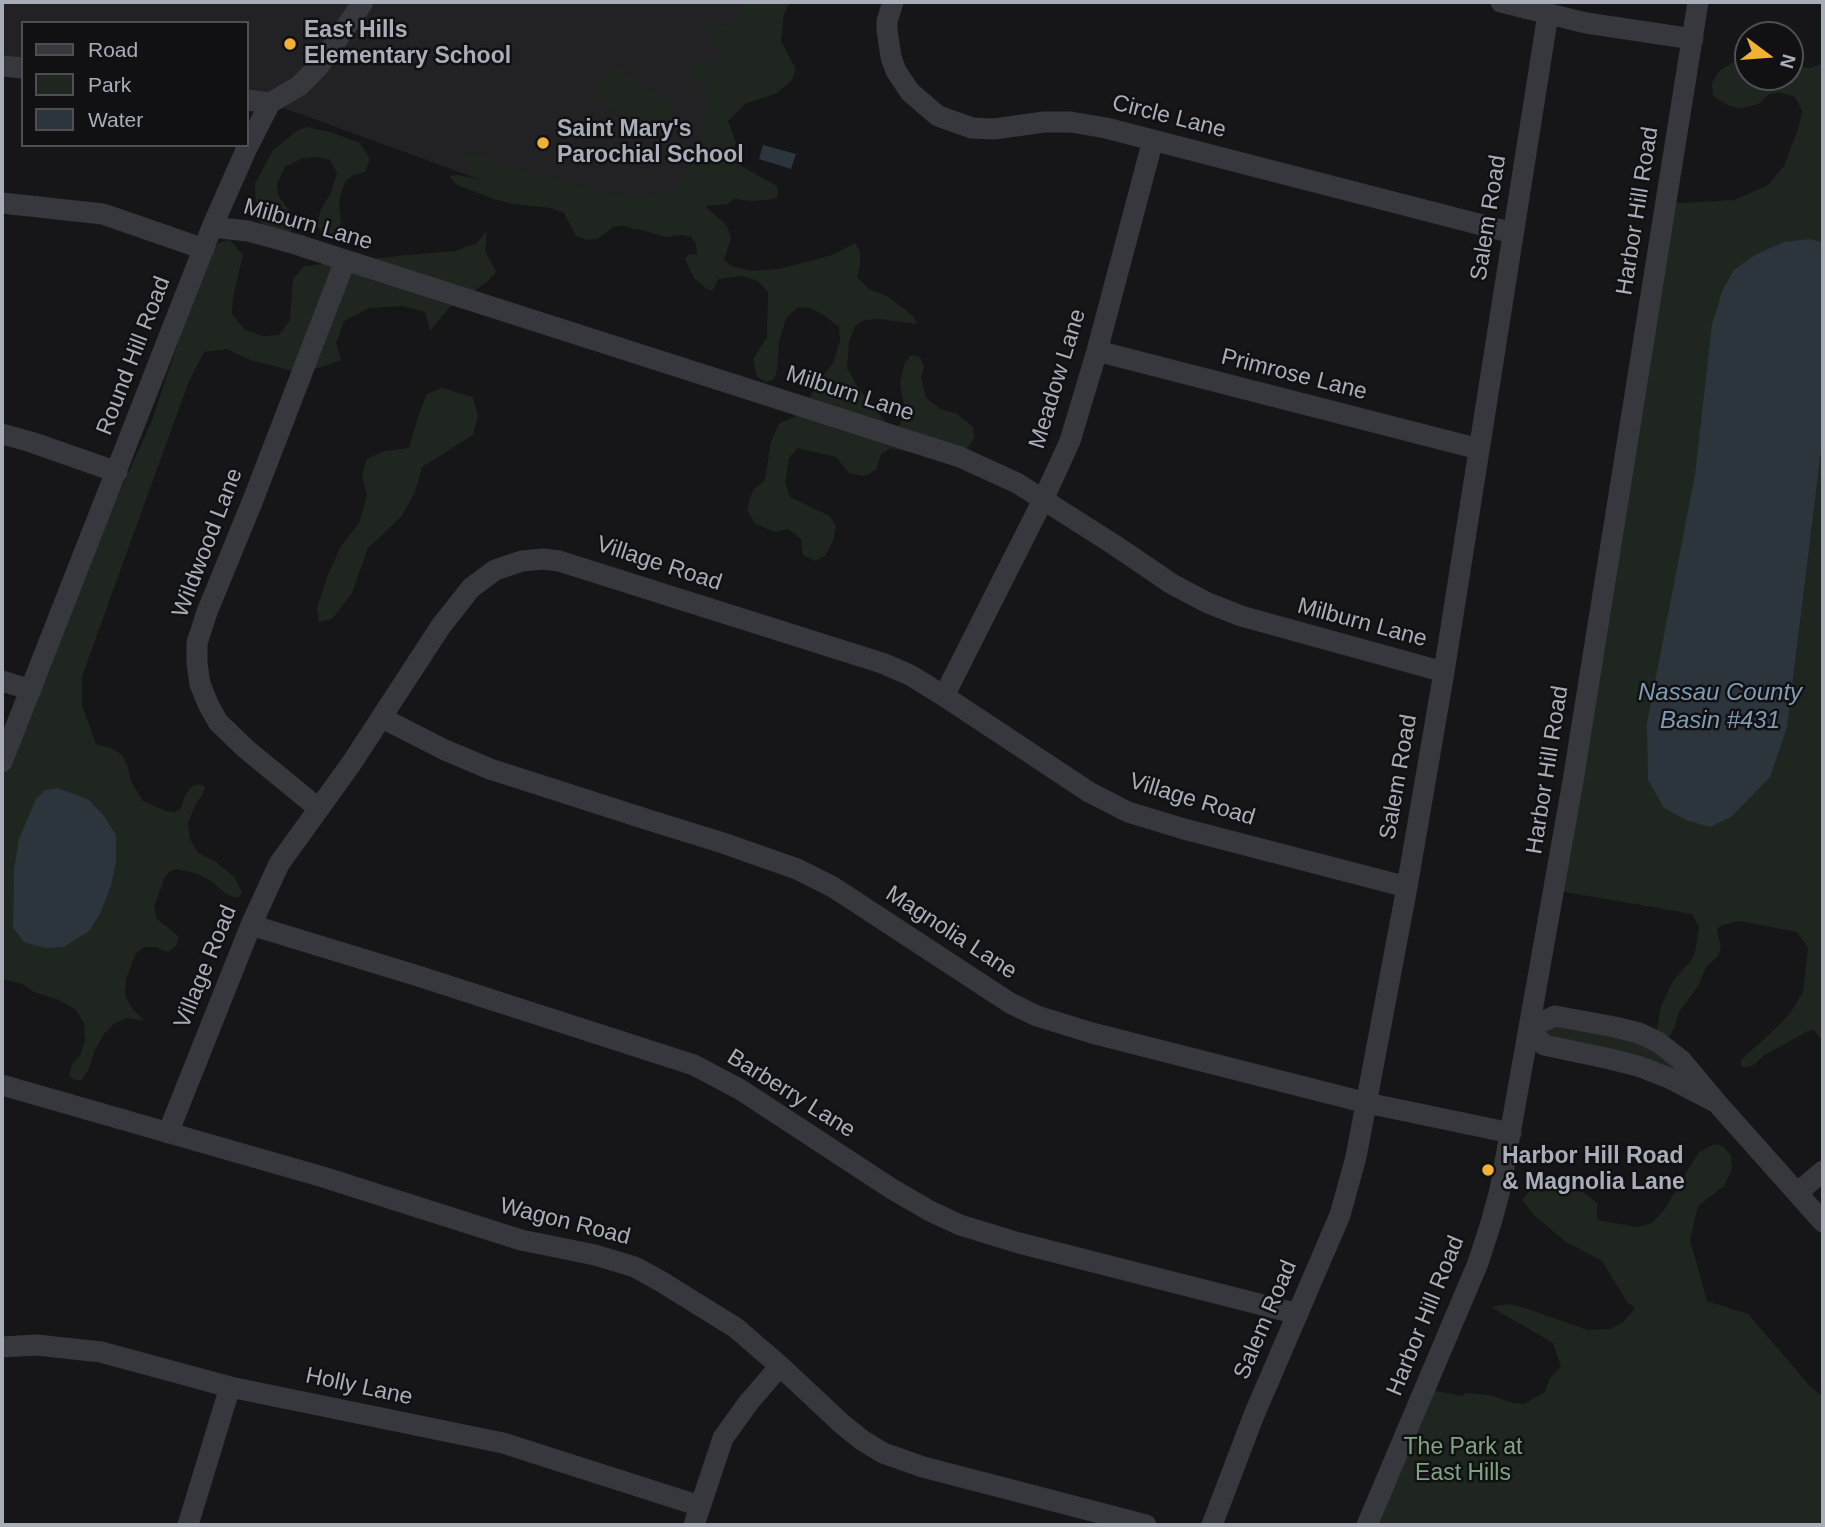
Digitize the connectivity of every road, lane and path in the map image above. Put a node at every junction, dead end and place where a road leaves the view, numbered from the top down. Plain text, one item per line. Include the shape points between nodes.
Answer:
1 (363, 2) edge
2 (892, 2) edge
3 (1501, 2) edge
4 (1698, 2) edge
5 (1548, 14) junction
6 (1692, 39) junction
7 (2, 66) edge
8 (21, 68) edge
9 (248, 100) edge
10 (270, 103) junction
11 (1153, 140) junction
12 (248, 146) edge
13 (248, 147) edge
14 (2, 203) edge
15 (212, 227) junction
16 (1513, 233) junction
17 (204, 249) junction
18 (345, 261) junction
19 (1097, 351) junction
20 (2, 434) edge
21 (1479, 449) junction
22 (117, 472) junction
23 (1043, 500) junction
24 (1444, 672) junction
25 (2, 681) edge
26 (31, 690) junction
27 (944, 696) junction
28 (382, 718) junction
29 (2, 762) edge
30 (318, 808) junction
31 (1407, 887) junction
32 (251, 925) junction
33 (1529, 1028) junction
34 (2, 1085) edge
35 (1367, 1103) junction
36 (1717, 1103) junction
37 (169, 1133) junction
38 (1510, 1133) junction
39 (1823, 1171) edge
40 (1797, 1193) junction
41 (1823, 1222) edge
42 (1298, 1314) junction
43 (2, 1347) edge
44 (779, 1366) junction
45 (230, 1387) junction
46 (697, 1516) edge
47 (188, 1525) edge
48 (1146, 1525) edge
49 (1212, 1525) edge
50 (1367, 1525) edge

1 - 10 street via 319,66 299,86
2 - 11 street, Circle Lane via 887,21 891,57 910,92 938,116 972,128 994,129 1071,122
3 - 5 street
4 - 6 street, Harbor Hill Road
5 - 6 street
5 - 16 street, Salem Road
6 - 33 street, Harbor Hill Road
7 - 8 street
9 - 10 street
10 - 12 street, Round Hill Road
11 - 16 street, Circle Lane
11 - 19 street, Meadow Lane
13 - 15 street, Round Hill Road
14 - 17 street via 103,214
15 - 17 street, Round Hill Road
15 - 18 street, Milburn Lane via 248,231
16 - 21 street, Salem Road
17 - 22 street, Round Hill Road
18 - 23 street, Milburn Lane via 960,457
18 - 30 street, Wildwood Lane via 197,643 200,684 218,722
19 - 21 street, Primrose Lane
19 - 23 street, Meadow Lane via 1070,441
20 - 22 street
21 - 24 street, Salem Road
22 - 26 street, Round Hill Road
23 - 24 street, Milburn Lane via 1208,603
23 - 27 street, Meadow Lane
24 - 31 street, Salem Road
25 - 26 street
26 - 29 street, Round Hill Road
27 - 28 street, Village Road via 883,663 592,570 543,559 495,570 471,588
27 - 31 street, Village Road via 1089,792 1128,812
28 - 30 street, Village Road
28 - 35 street, Magnolia Lane via 490,769 797,869 1037,1016
30 - 32 street, Village Road via 279,864
31 - 35 street, Salem Road
32 - 37 street, Village Road
32 - 42 street, Barberry Lane via 694,1066 741,1090 930,1212 960,1225
33 - 36 street via 1544,1045 1639,1066
33 - 36 street via 1555,1016 1639,1033 1681,1060
33 - 38 street, Harbor Hill Road
34 - 37 street, Wagon Road
35 - 38 street, Magnolia Lane
35 - 42 street, Salem Road via 1345,1201
36 - 40 street
37 - 44 street, Wagon Road via 521,1240 635,1267 724,1320
38 - 50 street, Harbor Hill Road via 1500,1190 1480,1256
39 - 40 street
40 - 41 street
42 - 49 street, Salem Road
43 - 45 street, Holly Lane via 37,1345 101,1352
44 - 46 street via 728,1430
44 - 48 street, Wagon Road via 842,1424 883,1453
45 - 46 street, Holly Lane via 503,1443
45 - 47 street

